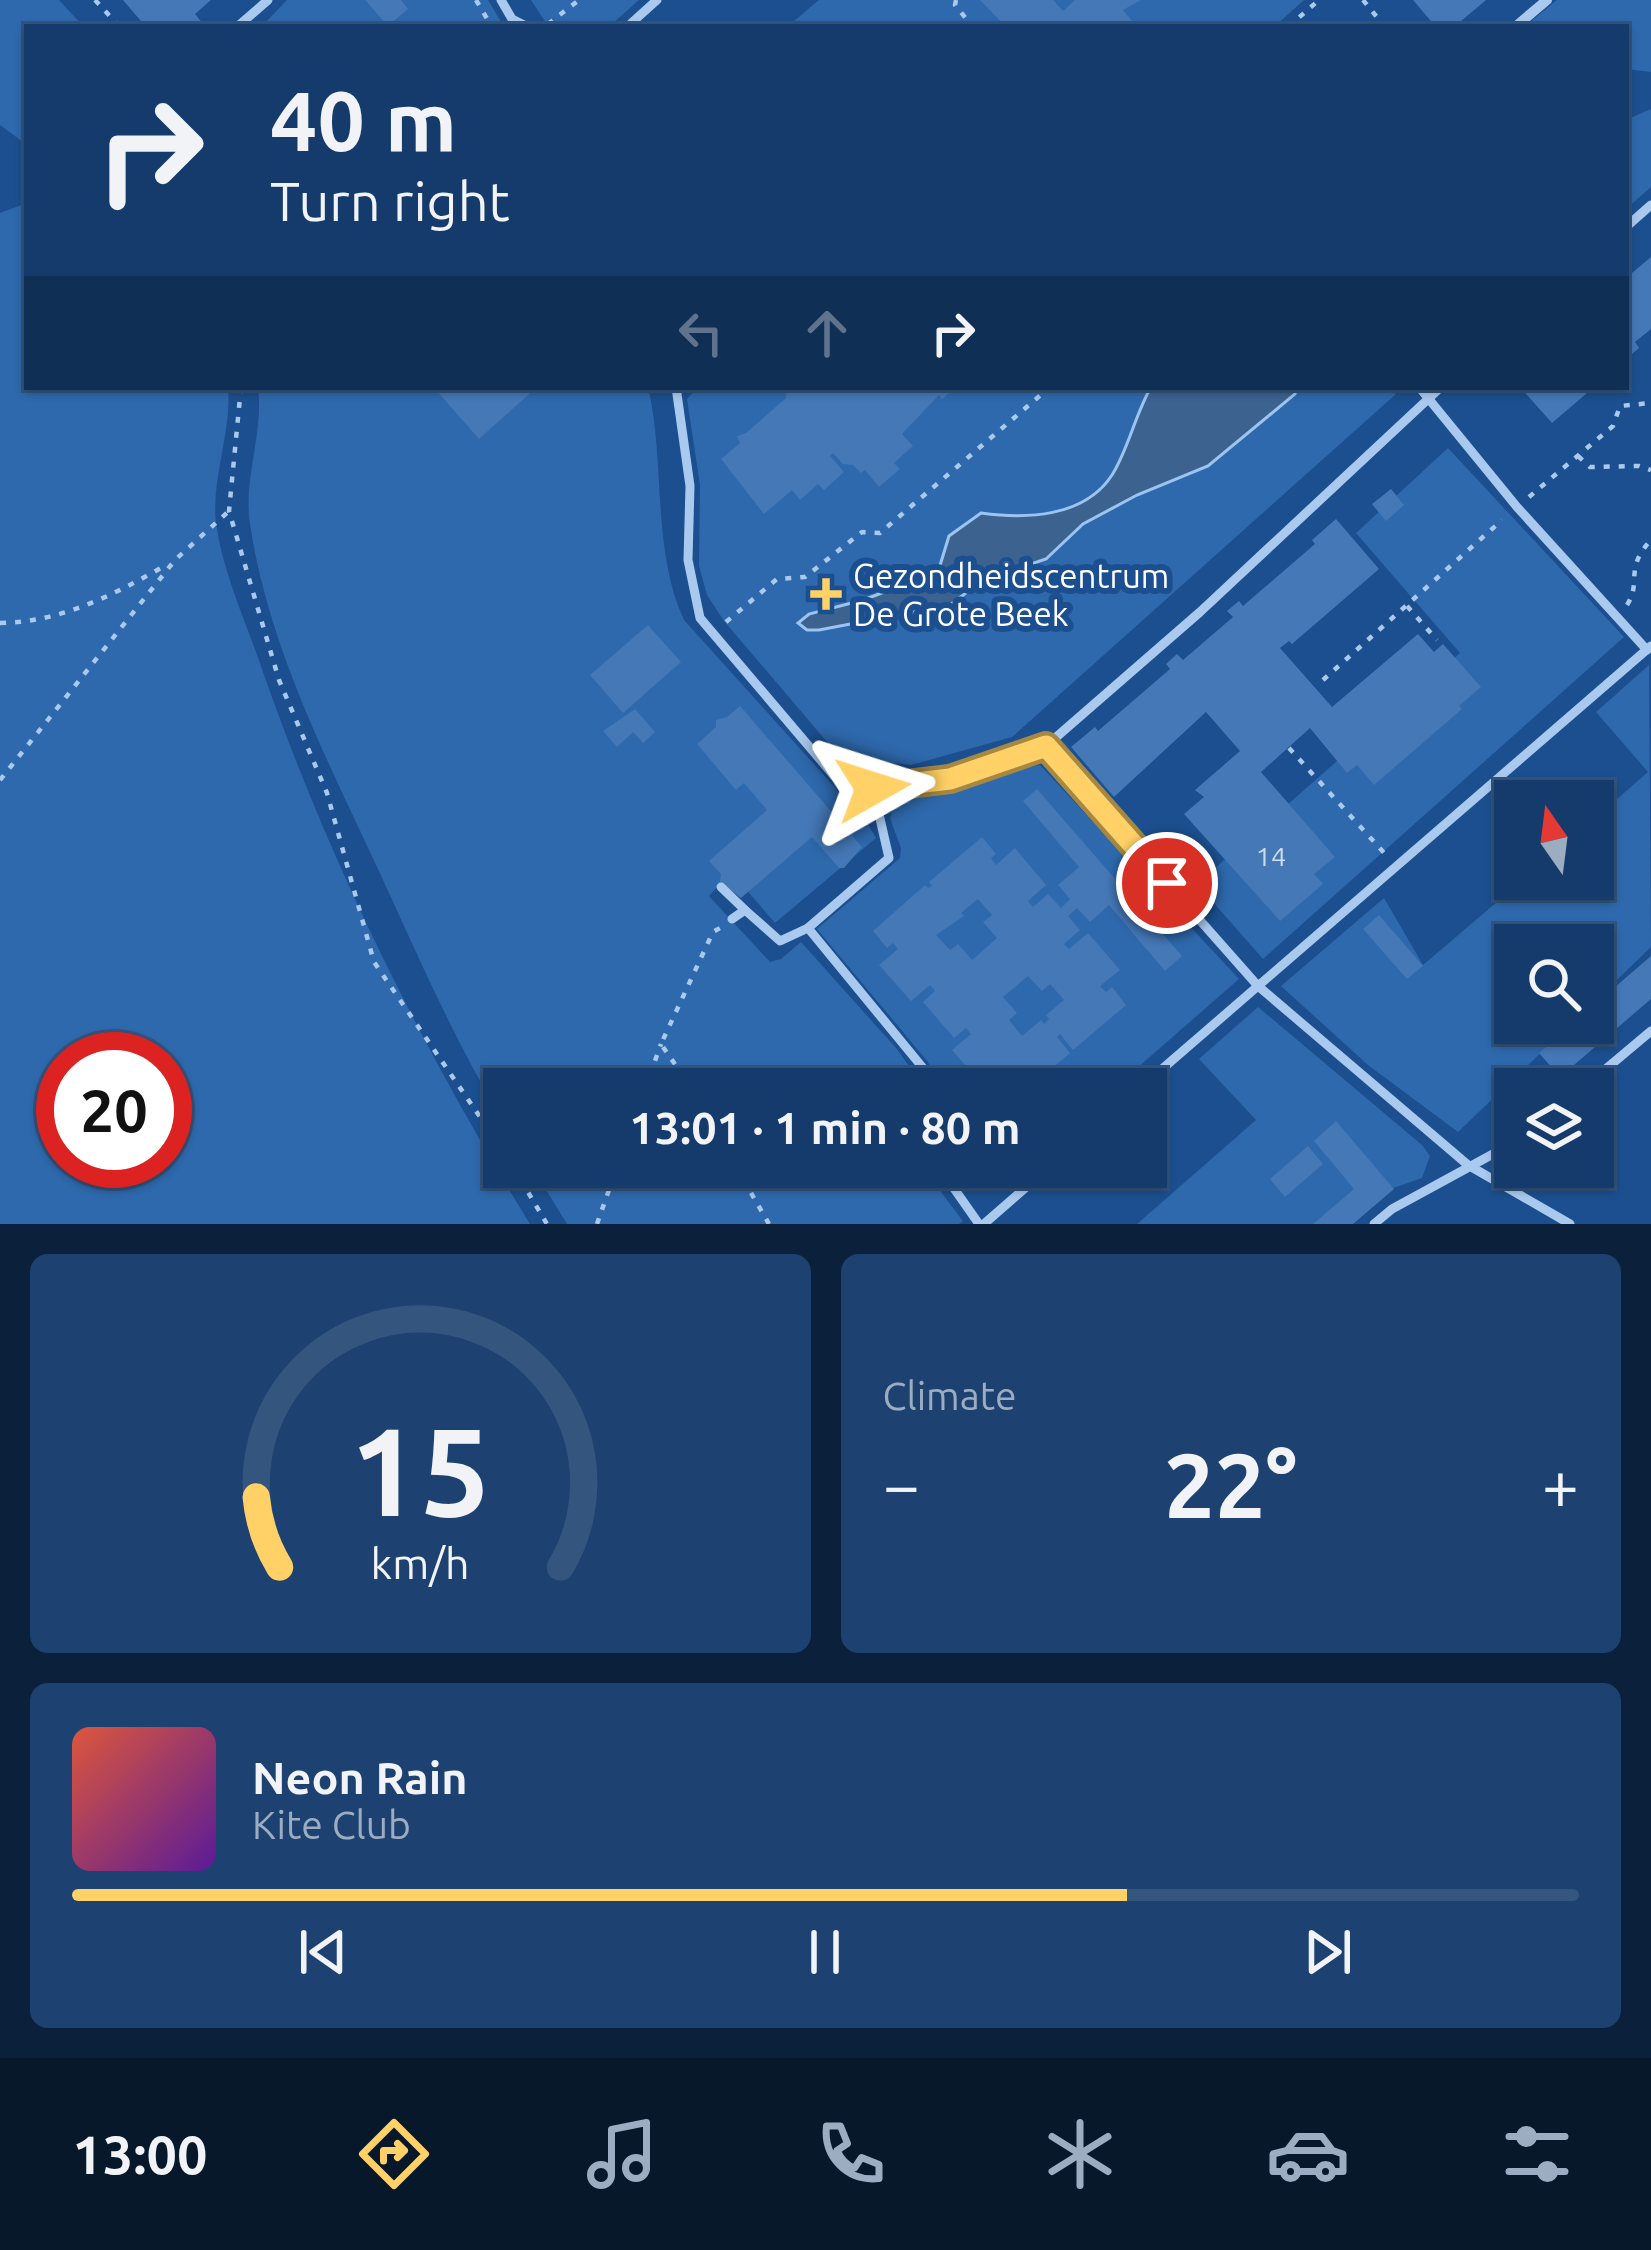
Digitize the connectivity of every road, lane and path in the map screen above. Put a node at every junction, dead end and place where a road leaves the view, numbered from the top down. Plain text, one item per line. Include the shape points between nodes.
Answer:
1 (95, 0) edge
2 (268, 0) edge
3 (501, 0) edge
4 (579, 0) edge
5 (657, 0) edge
6 (956, 0) edge
7 (1318, 0) edge
8 (1363, 0) edge
9 (1547, 0) edge
10 (117, 24) edge
11 (243, 24) edge
12 (522, 24) edge
13 (547, 24) edge
14 (630, 24) edge
15 (971, 24) edge
16 (1291, 24) edge
17 (1383, 24) edge
18 (1519, 24) edge
19 (241, 390) edge
20 (676, 390) edge
21 (1047, 390) edge
22 (1422, 390) edge
23 (1437, 390) edge
24 (1427, 398) junction
25 (1651, 403) edge
26 (1578, 455) junction
27 (1651, 470) edge
28 (1517, 507) junction
29 (229, 511) junction
30 (1650, 541) edge
31 (175, 560) junction
32 (1407, 606) junction
33 (1617, 616) junction
34 (0, 623) edge
35 (712, 634) junction
36 (1438, 640) dead end
37 (1650, 650) edge
38 (1323, 680) dead end
39 (1046, 746) junction
40 (1289, 748) dead end
41 (0, 780) edge
42 (873, 788) junction
43 (1396, 866) junction
44 (721, 887) dead end
45 (745, 910) junction
46 (732, 919) joint
47 (808, 928) junction
48 (1258, 986) junction
49 (1651, 1031) edge
50 (661, 1044) junction
51 (652, 1068) edge
52 (678, 1068) edge
53 (923, 1068) edge
54 (1163, 1068) edge
55 (1607, 1068) edge
56 (483, 1122) edge
57 (1494, 1152) edge
58 (1468, 1165) junction
59 (526, 1188) edge
60 (610, 1188) edge
61 (748, 1188) edge
62 (954, 1188) edge
63 (1024, 1188) edge
64 (547, 1224) edge
65 (597, 1224) edge
66 (769, 1224) edge
67 (981, 1224) edge
68 (1374, 1224) edge
69 (1570, 1224) edge

1 - 10 path
2 - 11 lane
3 - 12 lane
4 - 13 path
5 - 14 lane
6 - 15 path
7 - 16 path
8 - 17 path
9 - 18 street
19 - 29 path
20 - 35 lane via 690,486 688,560 700,618
21 - 35 path via 880,533 862,532 805,577 777,579
22 - 24 lane
23 - 24 lane
24 - 28 lane
24 - 39 lane
25 - 26 path via 1620,406 1613,426
26 - 27 path via 1590,466
26 - 28 path
28 - 32 path
28 - 33 lane
29 - 31 path
29 - 56 path via 279,680 327,793 374,962
30 - 33 path via 1635,558 1632,599
31 - 34 path via 98,603
31 - 41 path
32 - 36 path
32 - 38 path
33 - 37 lane
35 - 42 lane via 835,777
37 - 43 lane
39 - 42 lane via 950,779
39 - 48 lane
40 - 43 path
42 - 47 lane via 889,858
43 - 48 lane
44 - 45 lane
45 - 46 lane
45 - 47 lane via 780,941
46 - 50 path via 713,932
47 - 53 lane
48 - 54 lane
48 - 58 lane
49 - 55 lane
50 - 51 path
50 - 52 path
57 - 58 lane
58 - 68 lane
58 - 69 lane
59 - 64 path
60 - 65 path
61 - 66 path
62 - 67 lane
63 - 67 lane

